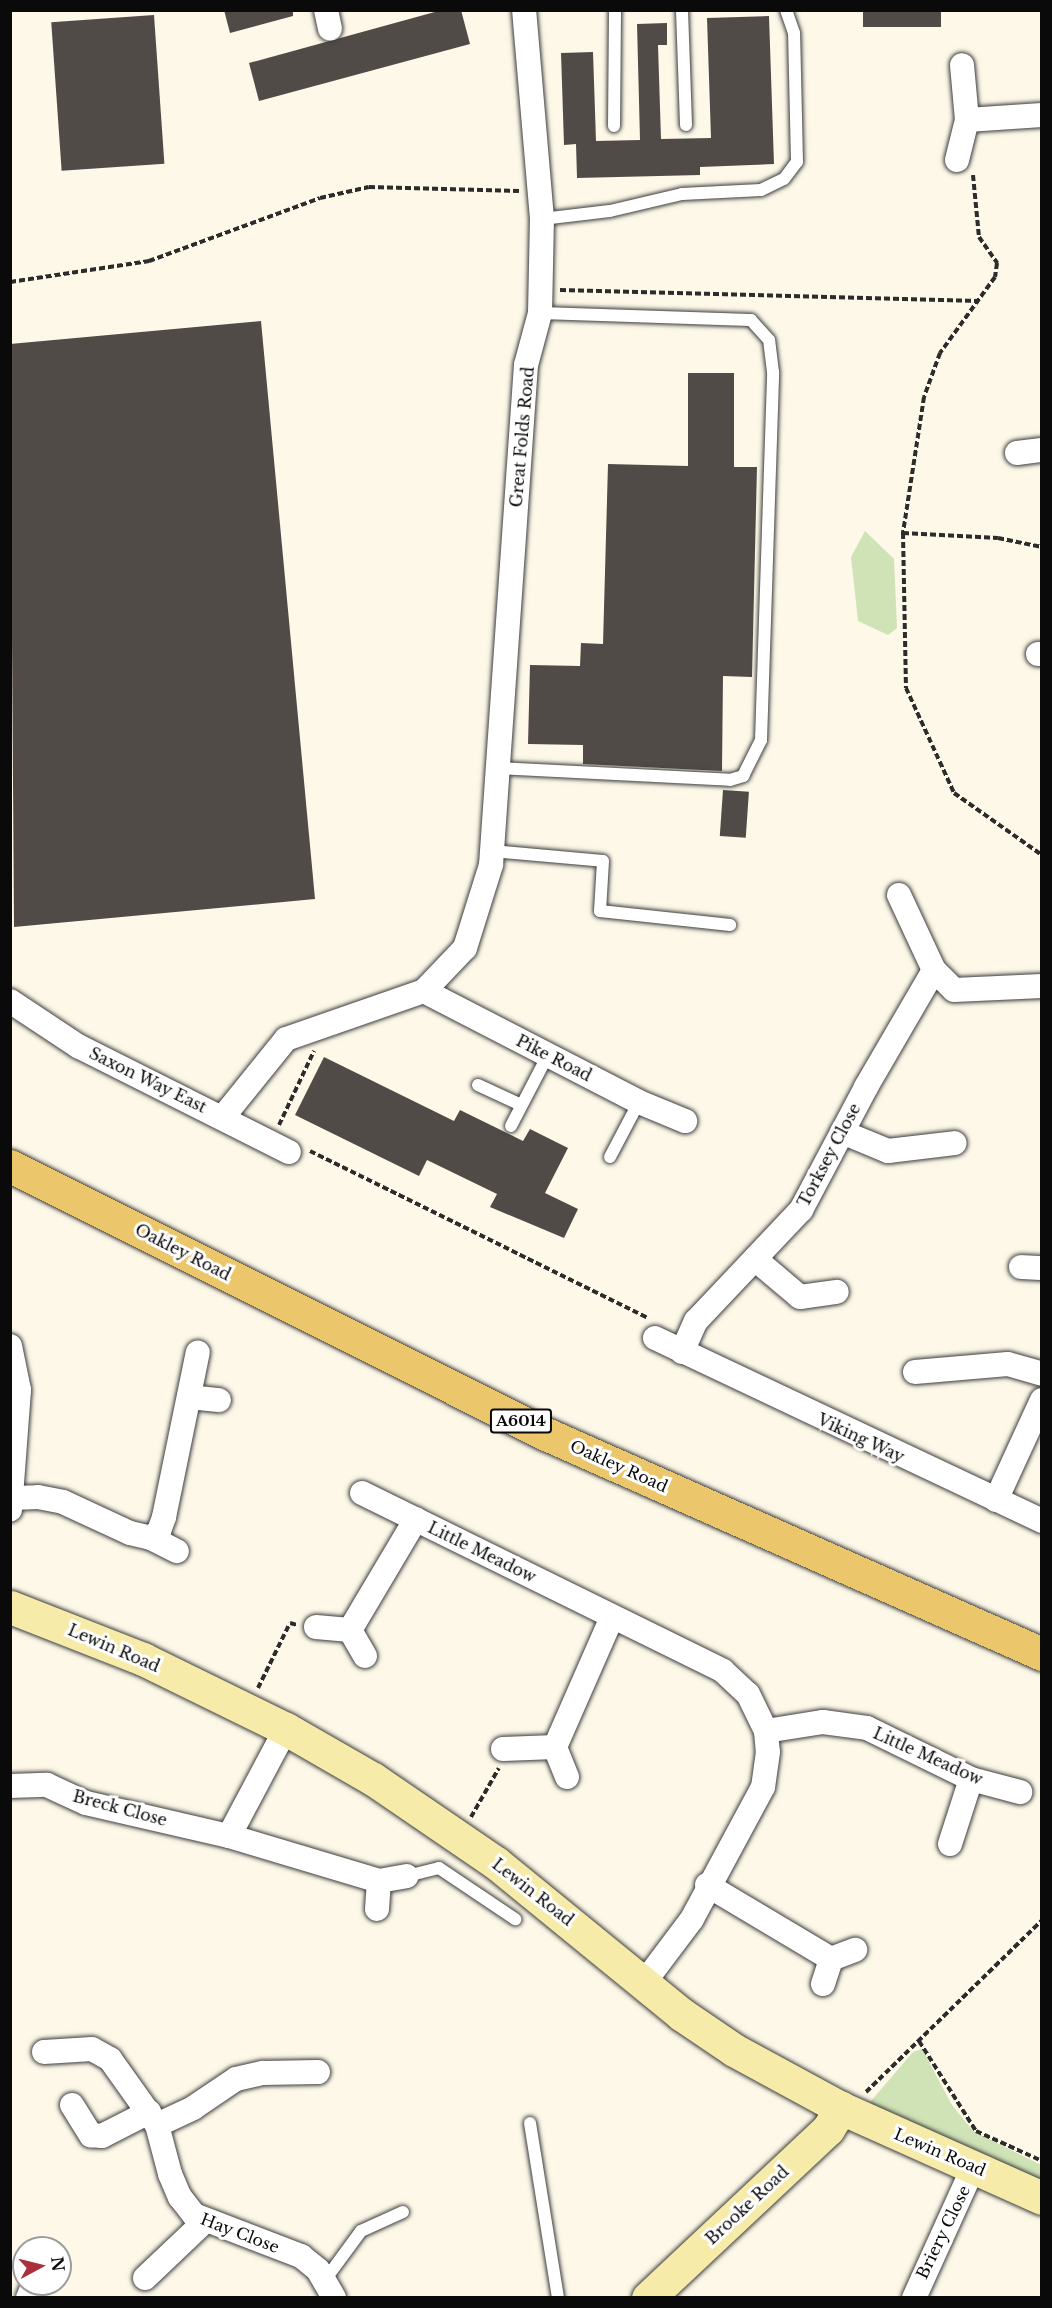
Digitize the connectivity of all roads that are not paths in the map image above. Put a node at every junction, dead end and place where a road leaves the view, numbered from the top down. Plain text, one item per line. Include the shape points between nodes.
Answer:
1 (524, 10) edge
2 (615, 10) edge
3 (682, 10) edge
4 (786, 10) edge
5 (962, 65) dead end
6 (1041, 115) edge
7 (967, 120) junction
8 (686, 125) dead end
9 (614, 126) dead end
10 (957, 160) road end
11 (542, 219) junction
12 (540, 301) junction
13 (1041, 450) edge
14 (1017, 453) dead end
15 (498, 768) junction
16 (491, 858) junction
17 (899, 895) dead end
18 (730, 925) dead end
19 (934, 970) junction
20 (1041, 986) edge
21 (424, 991) junction
22 (10, 1001) edge
23 (548, 1054) junction
24 (478, 1085) dead end
25 (639, 1102) junction
26 (521, 1105) junction
27 (223, 1117) junction
28 (685, 1121) dead end
29 (511, 1126) dead end
30 (842, 1132) junction
31 (955, 1143) dead end
32 (288, 1148) road end
33 (610, 1157) dead end
34 (10, 1166) edge
35 (755, 1259) junction
36 (837, 1292) dead end
37 (655, 1338) road end
38 (10, 1346) edge
39 (682, 1352) junction
40 (198, 1353) dead end
41 (915, 1372) dead end
42 (1041, 1374) edge
43 (189, 1397) junction
44 (219, 1400) dead end
45 (1040, 1405) edge
46 (362, 1493) dead end
47 (996, 1500) junction
48 (12, 1504) edge
49 (416, 1519) junction
50 (1041, 1521) edge
51 (152, 1538) junction
52 (177, 1551) dead end
53 (10, 1607) edge
54 (612, 1617) junction
55 (316, 1627) road end
56 (350, 1630) junction
57 (1041, 1654) edge
58 (365, 1656) dead end
59 (286, 1729) junction
60 (766, 1731) junction
61 (555, 1747) junction
62 (503, 1749) road end
63 (567, 1777) dead end
64 (971, 1779) junction
65 (10, 1786) edge
66 (1020, 1792) dead end
67 (229, 1836) junction
68 (950, 1844) dead end
69 (407, 1876) joint
70 (379, 1881) junction
71 (707, 1885) junction
72 (377, 1909) dead end
73 (515, 1919) dead end
74 (855, 1950) dead end
75 (831, 1959) junction
76 (643, 1984) junction
77 (823, 1984) dead end
78 (44, 2052) dead end
79 (318, 2072) dead end
80 (852, 2102) junction
81 (72, 2105) dead end
82 (153, 2118) junction
83 (530, 2123) dead end
84 (974, 2166) junction
85 (1041, 2198) edge
86 (403, 2212) dead end
87 (205, 2221) junction
88 (145, 2278) dead end
89 (330, 2289) edge
90 (558, 2298) edge
91 (648, 2298) edge
92 (914, 2298) edge

1 - 11 street, Great Folds Road
2 - 9 lane
3 - 8 lane
4 - 11 lane via 794,33 797,162 784,179 761,190 682,194 610,211
5 - 7 street
6 - 7 street
7 - 10 street
11 - 12 street, Great Folds Road
12 - 15 street, Great Folds Road via 526,365
12 - 15 lane via 751,320 770,340 772,408 761,740 743,776 730,780
13 - 14 street
15 - 16 street, Great Folds Road
16 - 18 lane via 603,861 600,910
16 - 21 street, Great Folds Road via 465,948
17 - 19 street
19 - 20 street via 954,990
19 - 30 street, Torksey Close
21 - 23 street, Pike Road
21 - 27 street via 286,1039
22 - 27 street, Saxon Way East via 78,1046
23 - 25 street, Pike Road
23 - 26 lane
24 - 26 lane
25 - 28 street, Pike Road
25 - 33 lane
26 - 29 lane
27 - 32 street, Saxon Way East
30 - 31 street via 888,1151
30 - 35 street, Torksey Close via 801,1210
34 - 57 main road, Oakley Road / A6014 via 546,1434
35 - 36 street via 800,1297
35 - 39 street, Torksey Close via 696,1321
37 - 39 street, Viking Way
38 - 48 street via 18,1390
39 - 47 street, Viking Way
40 - 43 street
41 - 42 street via 1008,1364
43 - 44 street
43 - 51 street via 164,1517
45 - 47 street
46 - 49 street, Little Meadow
47 - 50 street, Viking Way
48 - 51 street via 38,1497 63,1502 130,1533
49 - 54 street, Little Meadow
49 - 56 street, Little Meadow
51 - 52 street
53 - 59 street, Lewin Road via 143,1659
54 - 60 street, Little Meadow via 730,1676 748,1694
54 - 61 street
55 - 56 street
56 - 58 street
59 - 67 street
59 - 76 street, Lewin Road via 373,1779 487,1856
60 - 64 street, Little Meadow via 823,1722 867,1728
60 - 71 street, Little Meadow via 767,1770 756,1804
61 - 62 street
61 - 63 street
64 - 66 street, Little Meadow
64 - 68 street
65 - 67 street, Breck Close via 47,1785 86,1803
67 - 70 street, Breck Close
69 - 70 street, Breck Close
69 - 73 lane via 439,1868
70 - 72 street
71 - 75 street
71 - 76 street, Little Meadow via 692,1919
74 - 75 street
75 - 77 street
76 - 80 street, Lewin Road via 734,2050
78 - 82 street, Hay Close via 92,2049 101,2054 124,2074
79 - 82 street via 263,2073 236,2079 185,2113
80 - 84 street, Lewin Road
80 - 91 street, Brooke Road
81 - 82 street via 91,2135 102,2136
82 - 87 street, Hay Close via 180,2197 194,2215
83 - 90 lane
84 - 85 street, Lewin Road
84 - 92 street, Briery Close
86 - 89 lane via 361,2231
87 - 88 street
87 - 89 street, Hay Close via 301,2256

